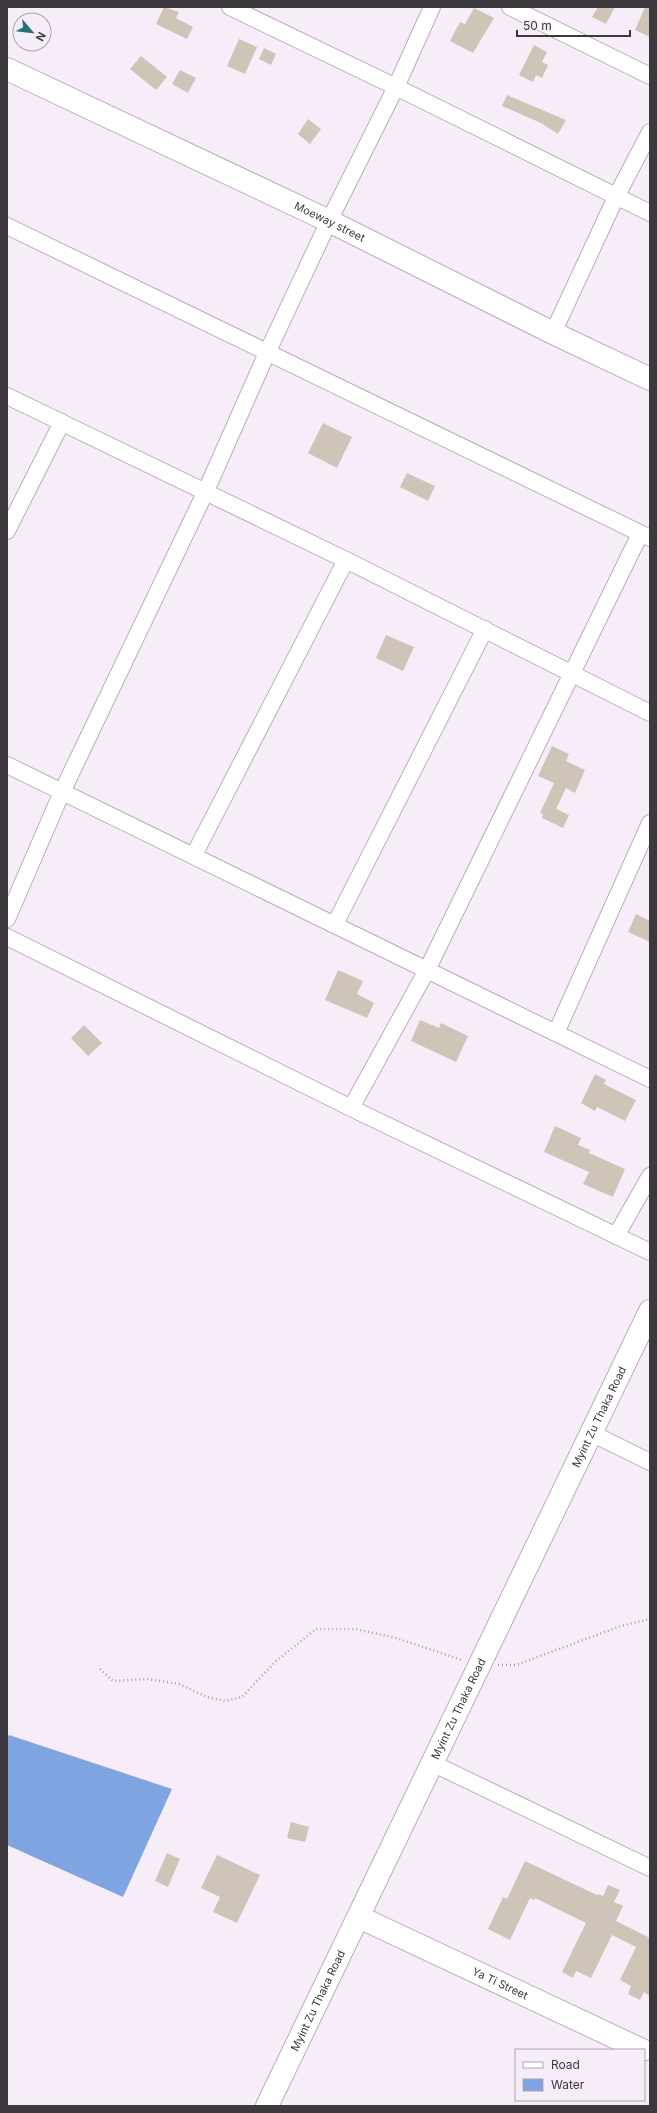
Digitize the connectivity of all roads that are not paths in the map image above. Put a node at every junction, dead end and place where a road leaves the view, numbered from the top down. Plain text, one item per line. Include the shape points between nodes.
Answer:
1 (230, 7) edge
2 (432, 7) edge
3 (510, 7) edge
4 (7, 69) edge
5 (650, 76) edge
6 (396, 87) junction
7 (650, 132) edge
8 (616, 197) junction
9 (650, 214) edge
10 (329, 221) junction
11 (7, 226) edge
12 (553, 333) junction
13 (267, 353) junction
14 (650, 380) edge
15 (7, 396) edge
16 (62, 422) junction
17 (205, 493) junction
18 (7, 531) edge
19 (645, 536) edge
20 (346, 560) junction
21 (485, 629) junction
22 (572, 672) junction
23 (650, 713) edge
24 (7, 765) edge
25 (62, 792) junction
26 (650, 823) edge
27 (194, 855) junction
28 (7, 919) edge
29 (335, 924) junction
30 (7, 937) edge
31 (427, 970) junction
32 (556, 1033) junction
33 (650, 1079) edge
34 (351, 1108) junction
35 (650, 1176) edge
36 (616, 1236) junction
37 (650, 1252) edge
38 (650, 1311) edge
39 (591, 1433) junction
40 (648, 1456) edge
41 (432, 1763) junction
42 (650, 1868) edge
43 (359, 1917) junction
44 (641, 2049) edge
45 (267, 2106) edge

1 - 6 street
2 - 6 street
3 - 5 street
4 - 10 street, Moeway street
6 - 8 street
6 - 10 street
7 - 8 street
8 - 9 street
8 - 12 street
10 - 12 street, Moeway street
10 - 13 street
11 - 13 street
12 - 14 street, Moeway street
13 - 17 street
13 - 19 street
15 - 16 street
16 - 17 street
16 - 18 street
17 - 20 street
17 - 25 street
19 - 22 street
20 - 21 street
20 - 27 street
21 - 22 street
21 - 29 street
22 - 23 street
22 - 31 street
24 - 25 street
25 - 27 street
25 - 28 street
26 - 32 street
27 - 29 street
29 - 31 street
30 - 34 street
31 - 32 street
31 - 34 street
32 - 33 street
34 - 36 street
35 - 36 street
36 - 37 street
38 - 39 street, Myint Zu Thaka Road
39 - 40 street
39 - 41 street, Myint Zu Thaka Road
41 - 42 street
41 - 43 street, Myint Zu Thaka Road
43 - 44 street, Ya Ti Street
43 - 45 street, Myint Zu Thaka Road

